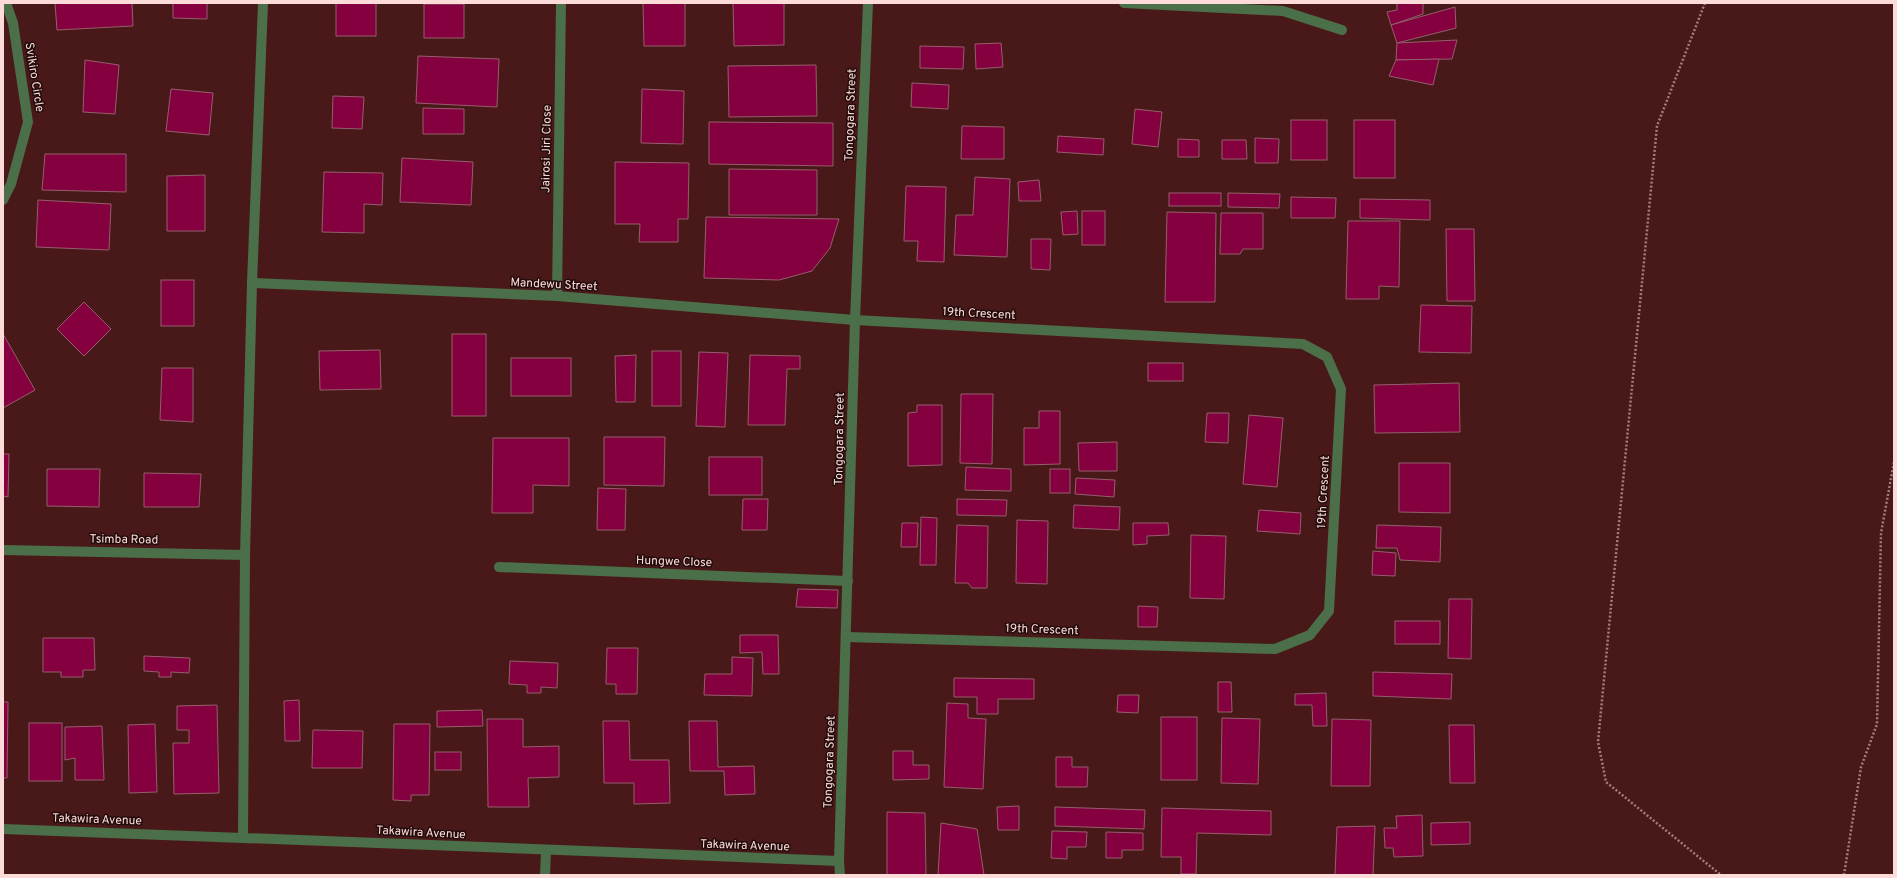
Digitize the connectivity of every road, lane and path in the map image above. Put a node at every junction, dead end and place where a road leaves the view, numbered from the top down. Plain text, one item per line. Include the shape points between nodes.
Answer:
1 (6, 3) edge
2 (263, 3) edge
3 (560, 3) edge
4 (868, 3) edge
5 (1124, 3) edge
6 (1705, 3) edge
7 (1342, 30) dead end
8 (3, 200) edge
9 (252, 283) junction
10 (557, 296) junction
11 (855, 320) junction
12 (1894, 462) edge
13 (3, 550) edge
14 (245, 555) junction
15 (499, 567) dead end
16 (848, 581) junction
17 (846, 637) junction
18 (3, 829) edge
19 (243, 836) junction
20 (546, 851) junction
21 (839, 861) junction
22 (545, 875) edge
23 (840, 875) edge
24 (1721, 875) edge
25 (1844, 875) edge

1 - 8 street, Svikiro Circle via 13,23 28,122 11,184
2 - 9 street
3 - 10 street, Jairosi Jiri Close
4 - 11 street, Tongogara Street
5 - 7 street via 1283,11
6 - 24 path via 1657,126 1598,742 1606,782
9 - 10 street, Mandewu Street
9 - 14 street
10 - 11 street, Mandewu Street
11 - 16 street, Tongogara Street
11 - 17 street, 19th Crescent via 1303,344 1327,356 1341,389 1329,611 1310,635 1275,649
12 - 25 path via 1881,533 1877,724 1861,767
13 - 14 street, Tsimba Road
14 - 19 street
15 - 16 street, Hungwe Close
16 - 17 street, Tongogara Street
17 - 21 street, Tongogara Street
18 - 19 street, Takawira Avenue
19 - 20 street, Takawira Avenue
20 - 21 street, Takawira Avenue
20 - 22 street
21 - 23 street, Tongogara Street

